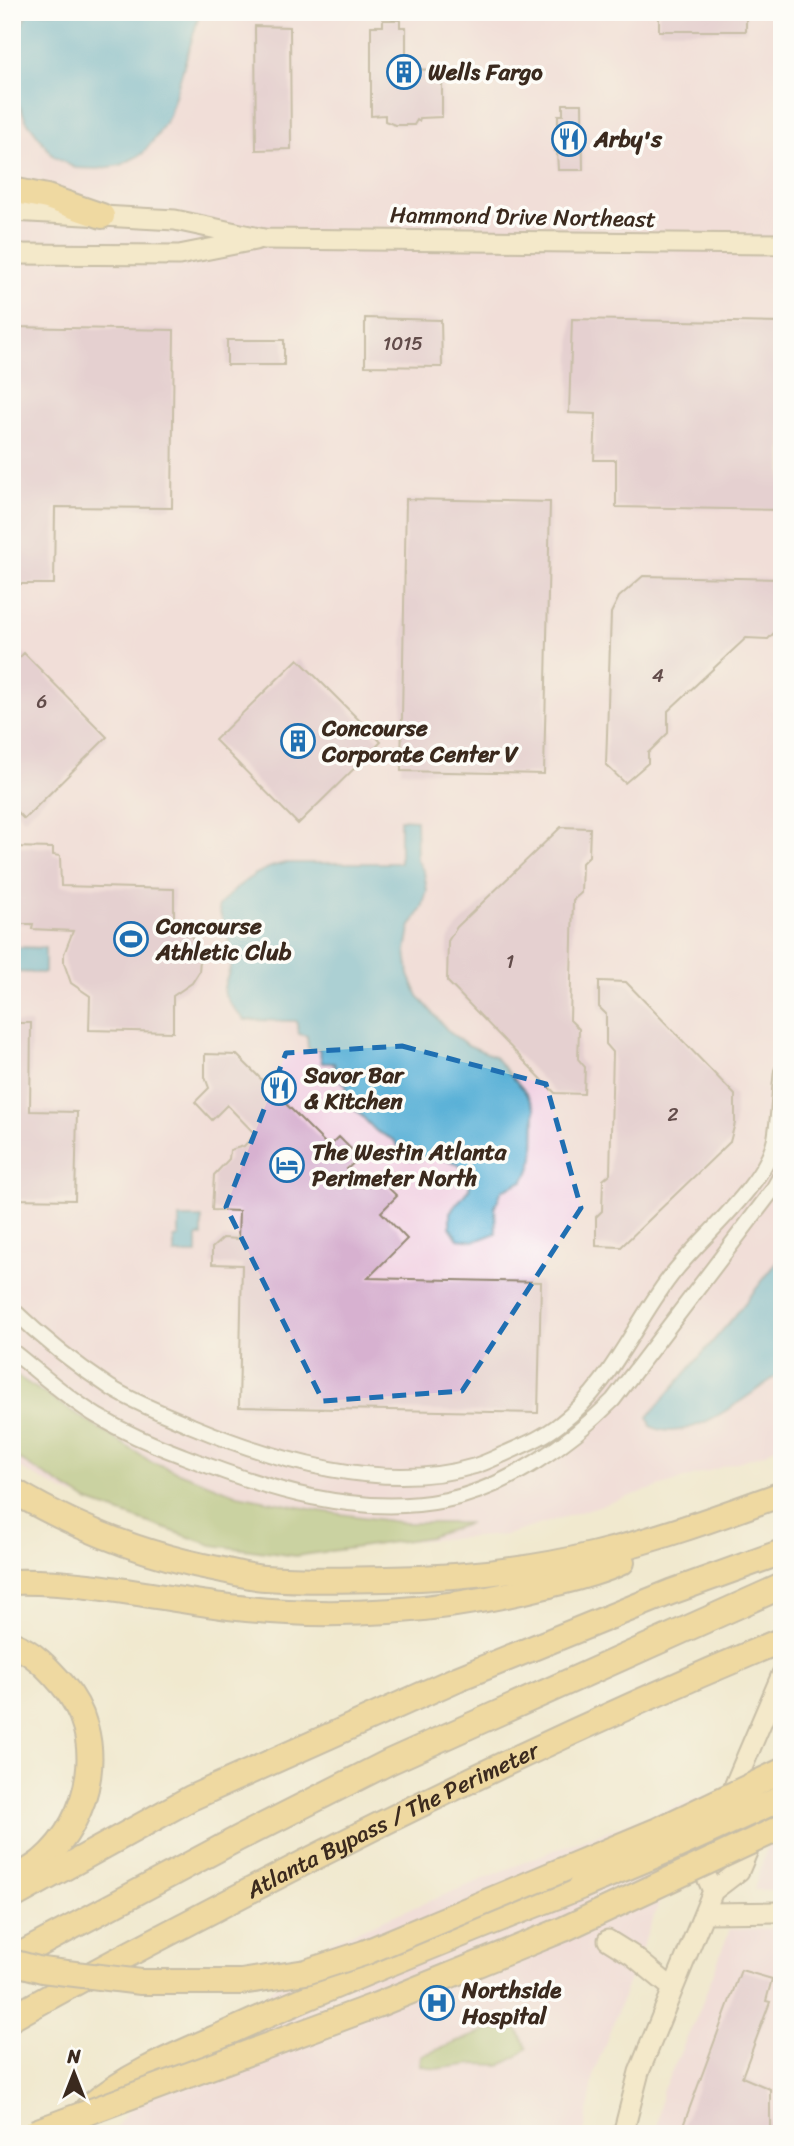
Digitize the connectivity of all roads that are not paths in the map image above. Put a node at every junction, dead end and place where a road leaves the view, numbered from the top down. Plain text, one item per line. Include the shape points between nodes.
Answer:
1 (12, 190) edge
2 (12, 211) edge
3 (102, 216) junction
4 (264, 239) junction
5 (782, 244) edge
6 (12, 254) edge
7 (782, 1071) edge
8 (782, 1173) edge
9 (12, 1309) edge
10 (12, 1352) edge
11 (12, 1490) edge
12 (782, 1494) edge
13 (699, 1525) junction
14 (782, 1552) edge
15 (12, 1582) edge
16 (782, 1586) edge
17 (775, 1642) edge
18 (12, 1644) edge
19 (782, 1674) edge
20 (782, 1771) edge
21 (782, 1798) edge
22 (782, 1827) edge
23 (12, 1881) edge
24 (713, 1891) junction
25 (12, 1897) edge
26 (782, 1912) edge
27 (705, 1913) junction
28 (608, 1940) dead end
29 (12, 1960) edge
30 (672, 1988) junction
31 (12, 2018) edge
32 (31, 2134) edge
33 (61, 2134) edge
34 (623, 2134) edge

1 - 3 highway via 56,199
2 - 3 main road, Hammond Drive Northeast
3 - 4 main road, Hammond Drive Northeast via 175,220
4 - 5 main road, Hammond Drive Northeast
4 - 6 main road, Hammond Drive Northeast via 179,255
7 - 9 street via 775,1141 766,1161 672,1275 598,1388 558,1426 531,1443 475,1466 379,1475 270,1454 156,1411 113,1388
8 - 10 street via 613,1401 570,1439 513,1475 449,1500 413,1505 337,1502 234,1476 132,1435 96,1415
11 - 13 highway via 83,1529 131,1547 262,1578 418,1579 505,1572 595,1555
12 - 13 highway
13 - 15 highway via 613,1566 475,1603 350,1612 233,1608 85,1587
14 - 25 highway via 459,1678 191,1798
16 - 29 highway via 389,1762
17 - 31 highway, Atlanta Bypass / The Perimeter via 421,1803
18 - 23 highway via 46,1665 71,1693 81,1710 90,1750 90,1779 80,1811 42,1861
19 - 24 main road via 701,1864
20 - 24 main road via 739,1871
20 - 29 highway, bridge via 658,1830 364,1953 306,1972 241,1982 141,1982 42,1970
21 - 33 highway, bridge via 182,2054 97,2100
22 - 32 highway, bridge via 565,1929 377,2005
24 - 27 main road
26 - 27 main road
27 - 30 main road
28 - 30 main road
30 - 34 main road via 639,2072

